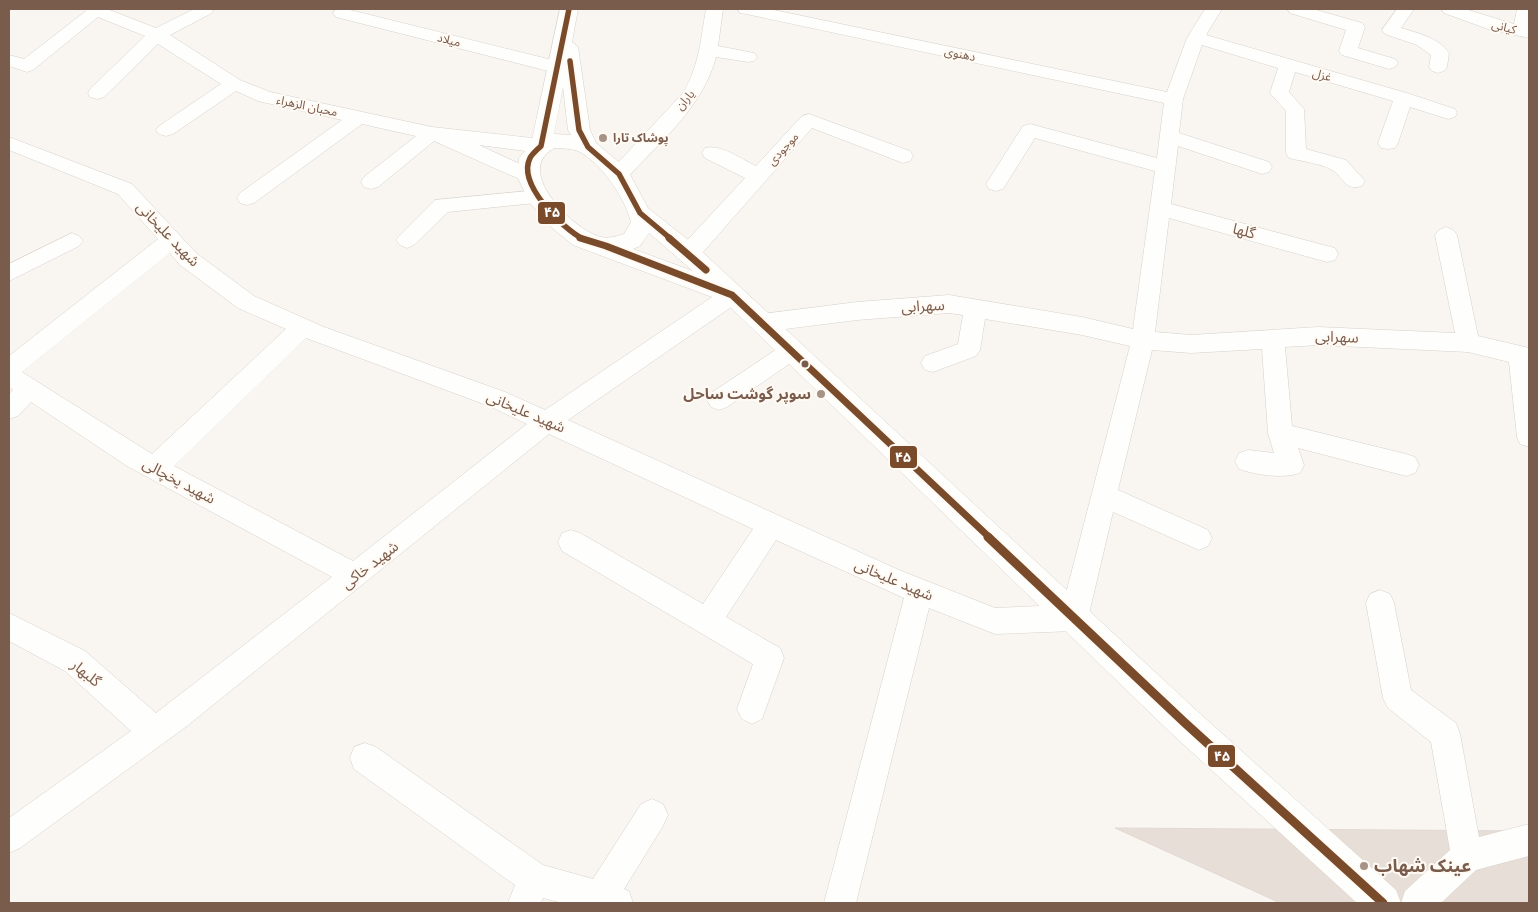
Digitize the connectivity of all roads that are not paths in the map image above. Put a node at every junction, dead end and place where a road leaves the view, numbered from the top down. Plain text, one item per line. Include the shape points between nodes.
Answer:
1 (96, 9) edge
2 (206, 9) edge
3 (714, 9) edge
4 (746, 9) edge
5 (1214, 9) edge
6 (1296, 9) edge
7 (1406, 9) edge
8 (1450, 9) edge
9 (1525, 9) edge
10 (342, 13) dead end
11 (567, 18) edge
12 (1526, 32) edge
13 (157, 35) junction
14 (1196, 38) junction
15 (708, 50) junction
16 (748, 57) dead end
17 (9, 60) edge
18 (1389, 63) dead end
19 (1288, 65) junction
20 (556, 67) junction
21 (1438, 67) dead end
22 (234, 84) junction
23 (97, 93) dead end
24 (1403, 98) junction
25 (1174, 99) junction
26 (1448, 113) dead end
27 (360, 117) junction
28 (166, 130) dead end
29 (432, 133) junction
30 (1169, 136) junction
31 (9, 143) edge
32 (1388, 143) dead end
33 (541, 146) junction
34 (588, 147) junction
35 (712, 153) dead end
36 (903, 156) dead end
37 (1165, 167) junction
38 (1262, 168) dead end
39 (619, 174) junction
40 (528, 176) junction
41 (759, 176) junction
42 (1355, 181) dead end
43 (371, 182) dead end
44 (996, 184) dead end
45 (538, 197) junction
46 (246, 198) dead end
47 (1160, 208) junction
48 (640, 213) junction
49 (1446, 235) dead end
50 (171, 240) junction
51 (407, 240) dead end
52 (72, 241) dead end
53 (606, 246) junction
54 (689, 253) junction
55 (1327, 254) dead end
56 (9, 273) edge
57 (732, 295) junction
58 (976, 308) junction
59 (762, 323) junction
60 (303, 327) junction
61 (1273, 339) junction
62 (1143, 340) junction
63 (1468, 343) junction
64 (791, 351) junction
65 (1525, 356) edge
66 (933, 363) dead end
67 (9, 369) edge
68 (9, 375) edge
69 (30, 388) junction
70 (719, 400) dead end
71 (9, 409) edge
72 (548, 421) junction
73 (1280, 433) junction
74 (1529, 437) edge
75 (1248, 461) dead end
76 (1406, 465) dead end
77 (155, 468) junction
78 (1104, 496) junction
79 (770, 526) junction
80 (1199, 538) dead end
81 (571, 542) dead end
82 (355, 576) junction
83 (919, 591) junction
84 (1380, 603) dead end
85 (1074, 618) junction
86 (708, 621) junction
87 (9, 626) edge
88 (752, 709) dead end
89 (155, 732) junction
90 (364, 758) dead end
91 (652, 815) dead end
92 (9, 837) edge
93 (1529, 840) edge
94 (1467, 856) junction
95 (529, 891) edge
96 (609, 901) edge
97 (840, 903) edge
98 (1383, 903) edge
99 (1416, 903) edge

1 - 13 street, محبان الزهراء
1 - 17 street via 27,66
2 - 13 street
3 - 15 street, یاران
4 - 25 street, دهنوی
5 - 14 street
6 - 18 street via 1356,27 1348,51
7 - 21 street via 1391,30 1423,41 1440,53
8 - 12 street, کیانی via 1494,25
9 - 12 street
10 - 20 street, میلاد
11 - 20 main road
11 - 34 main road via 579,130
13 - 22 street, محبان الزهراء
13 - 23 street
14 - 19 street, غزل
14 - 25 street
15 - 16 street
15 - 39 street, یاران via 700,83
19 - 24 street, غزل
19 - 42 street via 1279,93 1294,109 1296,153 1339,165
20 - 33 main road
22 - 27 street, محبان الزهراء via 265,97
22 - 28 street
24 - 26 street, غزل
24 - 32 street
25 - 30 street
27 - 29 street, محبان الزهراء
27 - 46 street
29 - 33 street, محبان الزهراء
29 - 40 street
29 - 43 street
30 - 37 street
30 - 38 street
31 - 50 street, شهید علیخانی via 125,189
33 - 34 main road via 562,140
33 - 40 main road via 530,158
34 - 39 main road
35 - 41 street
36 - 41 street, موجودی via 809,120
37 - 44 street via 1030,130
37 - 47 street
39 - 48 main road
40 - 45 main road
41 - 54 street, موجودی
45 - 51 street via 442,205
45 - 53 main road via 560,222 581,238
47 - 55 street, گلها
47 - 62 street
48 - 53 main road via 642,222 637,235 622,244
48 - 54 main road
49 - 63 street
50 - 60 street, شهید علیخانی via 188,259 246,302
50 - 67 street
52 - 56 street
53 - 57 main road
54 - 57 main road
57 - 59 main road
57 - 72 street, شهید خاکی
58 - 59 street, سهرابی via 949,304 857,310
58 - 62 street, سهرابی
58 - 66 street via 968,350
59 - 64 main road
60 - 72 street, شهید علیخانی
60 - 77 street
61 - 62 street, سهرابی via 1191,344
61 - 63 street, سهرابی via 1318,336
61 - 73 street
62 - 78 street
63 - 65 street, سهرابی
64 - 70 street
64 - 85 main road
65 - 74 street
68 - 69 street, شهید یخچالی
69 - 71 street
69 - 77 street, شهید یخچالی
72 - 79 street, شهید علیخانی
72 - 82 street, شهید خاکی
73 - 75 street via 1291,465
73 - 76 street
77 - 82 street, شهید یخچالی
78 - 80 street
78 - 85 street
79 - 83 street, شهید علیخانی
79 - 86 street
81 - 86 street
82 - 89 street, شهید خاکی
83 - 85 street, شهید علیخانی via 995,621
83 - 97 street
84 - 94 street via 1398,698 1445,734
85 - 98 main road
86 - 88 street via 770,658
87 - 89 street, گلبهار via 75,661
89 - 92 street, شهید خاکی
90 - 95 street
91 - 96 street
93 - 94 street
94 - 99 street
95 - 96 street

